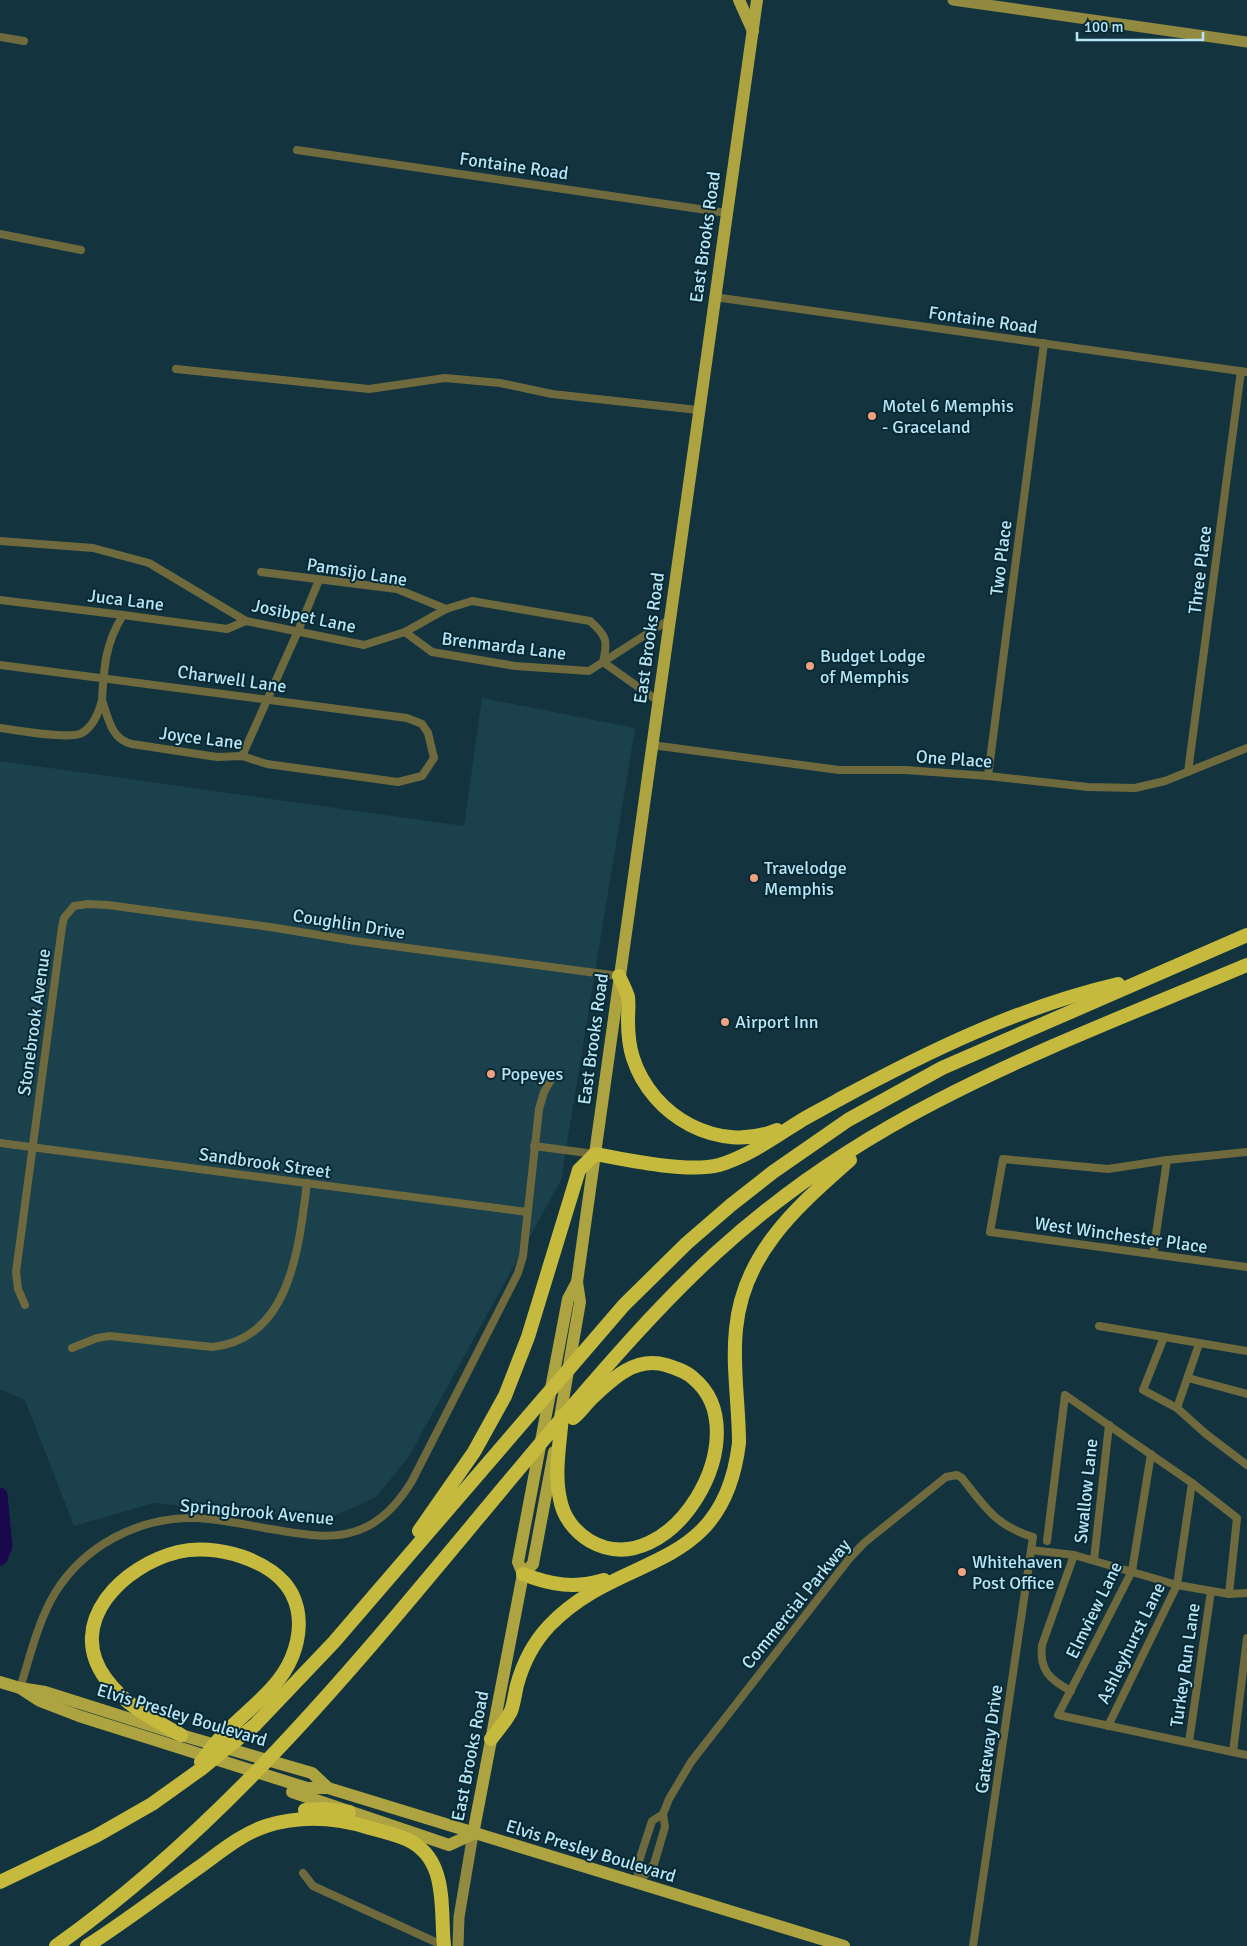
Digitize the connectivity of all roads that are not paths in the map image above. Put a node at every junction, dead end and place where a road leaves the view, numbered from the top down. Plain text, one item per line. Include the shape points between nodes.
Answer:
1 (739, 0) edge
2 (757, 0) edge
3 (953, 0) edge
4 (753, 31) junction
5 (0, 37) edge
6 (24, 41) dead end
7 (1247, 42) edge
8 (297, 150) dead end
9 (727, 213) junction
10 (0, 234) edge
11 (81, 250) dead end
12 (714, 297) junction
13 (1044, 343) junction
14 (176, 369) dead end
15 (1244, 372) edge
16 (698, 410) junction
17 (0, 541) edge
18 (261, 572) dead end
19 (319, 580) junction
20 (0, 600) edge
21 (446, 609) junction
22 (123, 615) junction
23 (670, 619) junction
24 (246, 621) junction
25 (298, 632) junction
26 (405, 632) junction
27 (602, 662) junction
28 (0, 665) edge
29 (104, 677) junction
30 (102, 700) junction
31 (268, 700) junction
32 (658, 700) junction
33 (0, 728) edge
34 (652, 745) junction
35 (1247, 748) edge
36 (242, 756) junction
37 (434, 758) joint
38 (1188, 772) junction
39 (988, 776) junction
40 (74, 906) joint
41 (1247, 935) edge
42 (1247, 965) edge
43 (619, 976) junction
44 (1152, 976) junction
45 (552, 1078) dead end
46 (804, 1119) junction
47 (883, 1131) junction
48 (0, 1142) edge
49 (534, 1146) junction
50 (32, 1147) junction
51 (1247, 1152) edge
52 (595, 1154) junction
53 (1166, 1160) junction
54 (307, 1183) junction
55 (527, 1212) junction
56 (1153, 1254) junction
57 (1247, 1268) edge
58 (577, 1282) junction
59 (25, 1305) dead end
60 (1099, 1326) dead end
61 (1164, 1337) junction
62 (1199, 1344) junction
63 (72, 1348) dead end
64 (1247, 1351) edge
65 (1188, 1378) junction
66 (1247, 1394) edge
67 (563, 1403) junction
68 (1177, 1408) junction
69 (1109, 1425) junction
70 (552, 1430) junction
71 (1151, 1454) junction
72 (1247, 1464) edge
73 (1192, 1483) junction
74 (1033, 1537) joint
75 (1047, 1541) dead end
76 (1031, 1550) junction
77 (1074, 1555) junction
78 (1094, 1560) junction
79 (639, 1569) junction
80 (1132, 1571) junction
81 (523, 1574) junction
82 (1177, 1585) junction
83 (1211, 1591) junction
84 (1247, 1593) edge
85 (1229, 1594) junction
86 (368, 1603) junction
87 (1247, 1638) edge
88 (2, 1682) edge
89 (20, 1688) junction
90 (1071, 1691) junction
91 (1108, 1726) junction
92 (181, 1735) junction
93 (491, 1739) junction
94 (1189, 1742) junction
95 (1233, 1752) junction
96 (1247, 1755) edge
97 (236, 1766) junction
98 (184, 1782) junction
99 (328, 1788) junction
100 (349, 1812) junction
101 (663, 1814) junction
102 (265, 1826) junction
103 (473, 1834) junction
104 (303, 1874) dead end
105 (0, 1882) edge
106 (638, 1883) junction
107 (56, 1946) edge
108 (87, 1946) edge
109 (444, 1946) edge
110 (458, 1946) edge
111 (844, 1946) edge
112 (973, 1946) edge

1 - 4 main road
2 - 4 main road, East Brooks Road
3 - 7 main road
4 - 9 main road, East Brooks Road
5 - 6 street
8 - 9 street, Fontaine Road
9 - 12 main road, East Brooks Road
10 - 11 street
12 - 13 street, Fontaine Road
12 - 16 main road, East Brooks Road
13 - 15 street, Fontaine Road
13 - 39 street, Two Place
14 - 16 street via 369,389 445,378
15 - 38 street, Three Place
16 - 23 main road, East Brooks Road
17 - 24 street, Josibpet Lane via 93,548 149,564
18 - 19 street, Pamsijo Lane
19 - 21 street, Pamsijo Lane via 397,589
19 - 25 street
20 - 22 street, Juca Lane
21 - 26 street, Josibpet Lane
21 - 27 street, Josibpet Lane via 472,601 590,621 601,630 606,645
22 - 24 street, Juca Lane via 227,629
22 - 29 street via 110,639
23 - 27 street
23 - 32 main road, East Brooks Road
24 - 25 street, Josibpet Lane
25 - 26 street, Josibpet Lane via 364,645
25 - 31 street
26 - 27 street, Brenmarda Lane via 432,652 515,666 589,671
27 - 32 street
28 - 29 street, Charwell Lane
29 - 30 street
29 - 31 street, Charwell Lane
30 - 33 street via 93,723 79,735
30 - 36 street, Joyce Lane via 113,730 124,742 217,757
31 - 36 street
31 - 37 street, Charwell Lane via 407,718 422,724 428,733
32 - 34 main road, East Brooks Road
34 - 39 street, One Place via 839,770 905,770
34 - 43 main road, East Brooks Road
35 - 38 street, One Place
36 - 37 street, Joyce Lane via 267,764 398,782 422,776
38 - 39 street, One Place via 1135,788 1088,788
40 - 43 street, Coughlin Drive via 108,905
40 - 50 street, Stonebrook Avenue via 64,918 62,927
41 - 44 highway
42 - 47 highway via 978,1080
43 - 46 highway via 628,996 629,1043 633,1058 646,1086 670,1113 711,1134 738,1138 771,1133
43 - 52 main road, East Brooks Road
44 - 46 highway via 1075,994 955,1040
44 - 86 highway via 942,1068 848,1120 730,1205 665,1263 603,1328
45 - 49 street, Springbrook Avenue via 541,1101
46 - 52 highway via 748,1153 718,1165 680,1166
47 - 70 highway via 798,1188 720,1250 645,1323
47 - 79 highway via 792,1213 760,1255 743,1292 736,1328 739,1443 729,1488 714,1517 687,1544
48 - 50 street, Sandbrook Street
49 - 52 street
49 - 55 street, Springbrook Avenue
50 - 54 street, Sandbrook Street
50 - 59 street, Stonebrook Avenue via 16,1272 18,1289
51 - 53 street
52 - 58 main road, East Brooks Road
52 - 86 highway via 579,1170 528,1337 505,1396 474,1452
53 - 56 street
53 - 56 street, West Winchester Place via 1108,1169 1003,1159 990,1232
54 - 55 street, Sandbrook Street
54 - 63 street via 300,1243 288,1282 258,1329 226,1346 212,1348 106,1336
55 - 89 street, Springbrook Avenue via 522,1256 513,1285 412,1481 393,1507 369,1525 336,1535 305,1534 194,1518 165,1520 125,1532 89,1554 61,1584 43,1617
56 - 57 street, West Winchester Place
58 - 67 main road, East Brooks Road via 580,1302
58 - 81 main road, East Brooks Road via 568,1299 518,1562
60 - 61 street
61 - 62 street
61 - 68 street via 1143,1390
62 - 64 street
62 - 65 street
65 - 66 street
65 - 68 street
67 - 70 highway via 558,1482 562,1508 576,1531 597,1545 619,1548 654,1539 676,1524 704,1488 715,1452 712,1406 708,1394 692,1376 681,1370 655,1362 640,1364 615,1377 575,1417
67 - 81 main road, East Brooks Road via 532,1564
68 - 72 street
69 - 71 street
69 - 75 street via 1065,1396
69 - 78 street, Swallow Lane
70 - 107 highway via 291,1737 229,1801 159,1865
71 - 73 street
71 - 80 street, Elmview Lane
73 - 82 street, Ashleyhurst Lane
73 - 85 street via 1238,1518
74 - 76 street, Gateway Drive
74 - 101 street, Commercial Parkway via 1004,1525 960,1476 946,1476 849,1559 691,1762
76 - 77 street
76 - 112 street, Gateway Drive
77 - 78 street
77 - 90 street, Swallow Lane via 1041,1654 1048,1676
78 - 80 street
79 - 81 highway via 579,1586 549,1583
79 - 93 highway via 589,1594 549,1625 519,1676 511,1710
80 - 82 street
80 - 90 street, Elmview Lane
81 - 93 main road, East Brooks Road
82 - 83 street
82 - 91 street, Ashleyhurst Lane
83 - 85 street
83 - 94 street, Turkey Run Lane
84 - 85 street
86 - 98 highway via 255,1725
87 - 95 street
88 - 89 main road, Elvis Presley Boulevard
89 - 92 main road, Elvis Presley Boulevard via 45,1692
89 - 97 main road, Elvis Presley Boulevard via 40,1701 79,1716
90 - 91 street, Elmview Lane via 1058,1715
91 - 94 street
92 - 98 highway via 140,1711 114,1689 99,1668 92,1636 98,1611 111,1592 135,1571 180,1551 213,1550 245,1558 274,1574 292,1593 299,1628 291,1658 266,1694 224,1733
92 - 99 main road, Elvis Presley Boulevard via 312,1773
93 - 103 main road, East Brooks Road
94 - 95 street
95 - 96 street
97 - 99 main road, Elvis Presley Boulevard via 307,1788
97 - 100 main road via 269,1784
98 - 105 highway via 96,1836
99 - 103 main road, Elvis Presley Boulevard
100 - 102 highway via 300,1811
100 - 103 main road via 449,1845
101 - 106 street, Commercial Parkway via 666,1827 654,1864
101 - 106 street, Commercial Parkway via 652,1821 638,1864
102 - 108 highway via 234,1843
102 - 109 highway via 306,1818 337,1820 412,1843 426,1854 437,1873
103 - 106 main road, Elvis Presley Boulevard
103 - 110 main road, East Brooks Road
104 - 109 street via 313,1886
106 - 111 main road, Elvis Presley Boulevard

